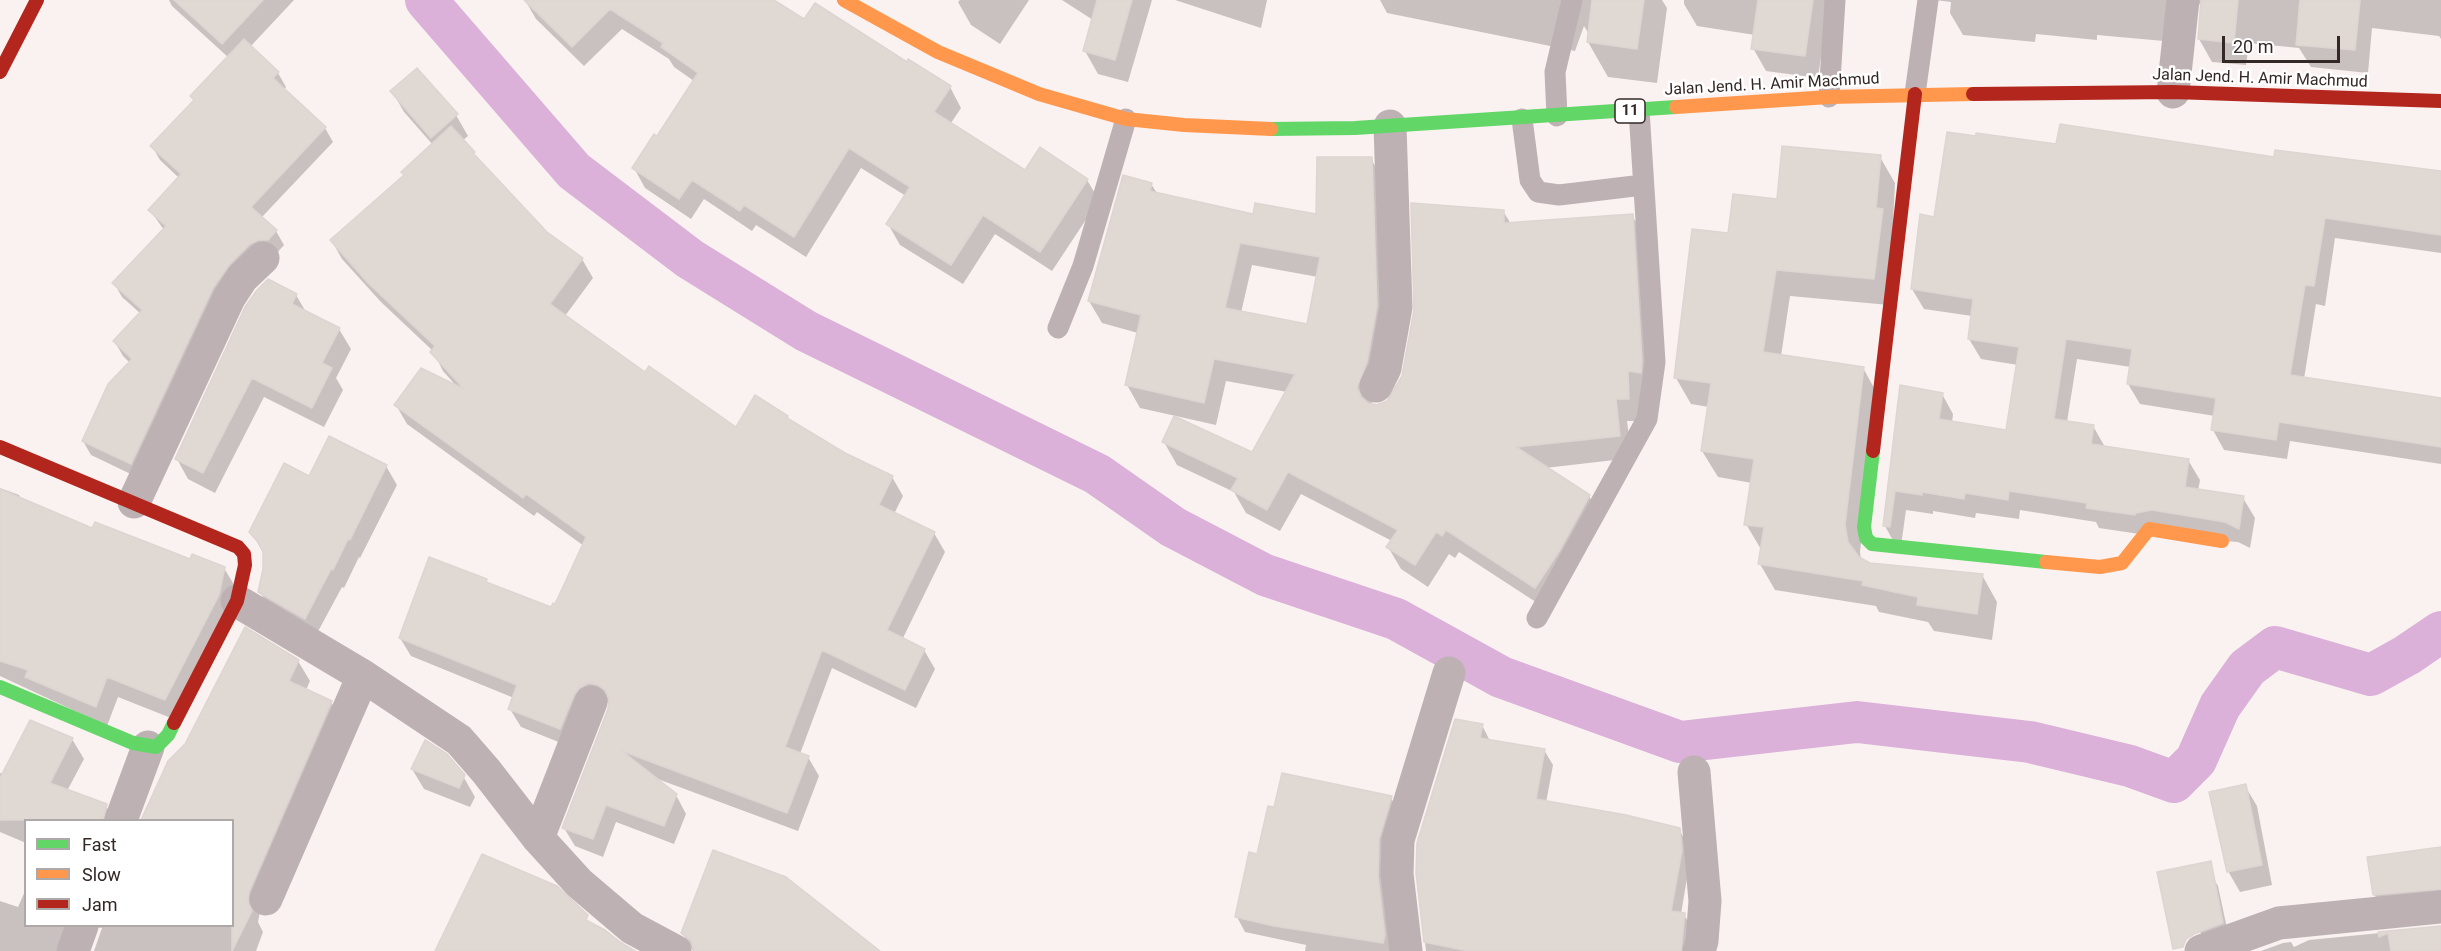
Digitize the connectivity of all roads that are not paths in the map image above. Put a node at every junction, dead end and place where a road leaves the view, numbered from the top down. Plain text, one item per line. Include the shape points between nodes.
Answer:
1 (37, 0) edge
2 (844, 0) edge
3 (1572, 0) edge
4 (1835, 0) edge
5 (1928, 0) edge
6 (2183, 0) edge
7 (0, 72) edge
8 (2173, 92) junction
9 (1915, 94) junction
10 (1829, 97) junction
11 (2441, 101) edge
12 (1639, 110) junction
13 (1557, 116) junction
14 (1126, 119) junction
15 (1522, 119) junction
16 (1390, 126) junction
17 (1643, 185) junction
18 (263, 258) dead end
19 (1058, 328) dead end
20 (1376, 386) dead end
21 (0, 447) edge
22 (134, 502) junction
23 (2222, 541) dead end
24 (237, 601) junction
25 (1537, 618) dead end
26 (1449, 673) dead end
27 (363, 676) junction
28 (0, 687) edge
29 (591, 702) dead end
30 (148, 747) junction
31 (1694, 772) dead end
32 (121, 819) edge
33 (538, 838) junction
34 (266, 899) dead end
35 (2441, 907) edge
36 (82, 927) edge
37 (73, 951) edge
38 (675, 951) edge
39 (1406, 951) edge
40 (1699, 951) edge
41 (2201, 951) edge

1 - 7 main road
2 - 14 main road, Jalan Jend. H. Amir Machmud / 11 via 990,76
3 - 13 lane via 1555,72
4 - 10 lane
5 - 9 lane
6 - 8 street
8 - 9 main road, Jalan Jend. H. Amir Machmud / 11
8 - 11 main road, Jalan Jend. H. Amir Machmud / 11
9 - 10 main road, Jalan Jend. H. Amir Machmud / 11
9 - 23 main road via 1864,527 1866,538 1872,544 2100,567 2122,563 2149,529
10 - 12 main road, Jalan Jend. H. Amir Machmud / 11
12 - 13 main road, Jalan Jend. H. Amir Machmud / 11
12 - 17 lane
13 - 15 main road, Jalan Jend. H. Amir Machmud / 11
14 - 16 main road, Jalan Jend. H. Amir Machmud / 11 via 1250,129
14 - 19 lane via 1083,266
15 - 16 main road, Jalan Jend. H. Amir Machmud / 11
15 - 17 lane via 1530,180 1538,192 1558,195
16 - 20 street via 1395,307 1385,368
17 - 25 lane via 1655,362 1647,419
18 - 22 street via 242,278 229,298
21 - 22 main road
22 - 24 main road via 238,547 244,554 245,565
24 - 27 street
24 - 30 main road via 168,735 156,747
26 - 39 street via 1398,840 1397,874
27 - 33 street via 459,740
27 - 34 street
28 - 30 main road
29 - 33 street
30 - 32 street
31 - 40 street via 1705,901
33 - 38 street via 579,883 632,928
35 - 41 street via 2279,923
36 - 37 street

